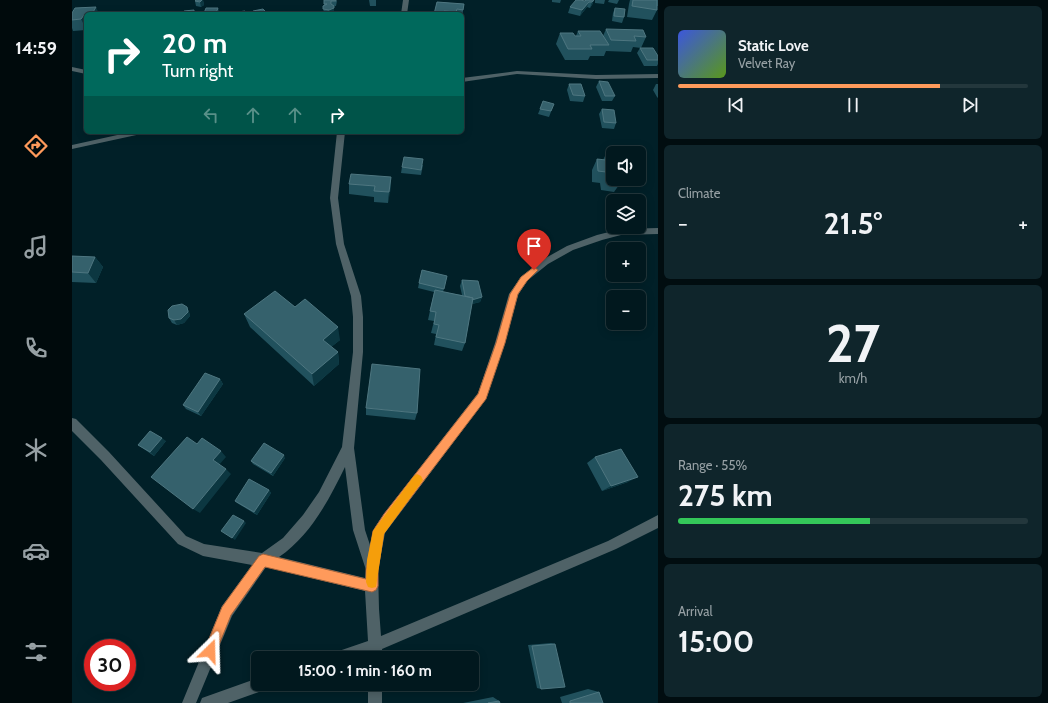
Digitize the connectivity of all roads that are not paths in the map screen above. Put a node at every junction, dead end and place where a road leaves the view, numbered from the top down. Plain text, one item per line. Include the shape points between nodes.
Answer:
1 (406, 0) edge
2 (404, 12) edge
3 (72, 69) edge
4 (84, 72) edge
5 (658, 76) edge
6 (464, 80) edge
7 (132, 134) edge
8 (341, 134) edge
9 (72, 148) edge
10 (658, 231) edge
11 (72, 423) edge
12 (348, 448) junction
13 (658, 521) edge
14 (263, 560) junction
15 (372, 570) junction
16 (372, 586) junction
17 (376, 651) edge
18 (378, 651) edge
19 (251, 688) edge
20 (375, 691) edge
21 (189, 703) edge
22 (207, 703) edge
23 (375, 703) edge

1 - 2 street
3 - 4 street
5 - 6 street via 588,77 508,73
7 - 9 street
8 - 12 street via 334,198 340,244 356,296 358,317 358,352
10 - 15 street via 621,232 600,237 570,248 545,262 524,279 514,294 482,396 379,531
11 - 14 street via 182,540 203,550
12 - 14 street via 328,489 306,522 289,541
12 - 15 street via 359,530
13 - 18 street via 612,545
14 - 16 street
14 - 21 street via 227,611
15 - 16 street
16 - 17 street
19 - 22 street
20 - 23 street

